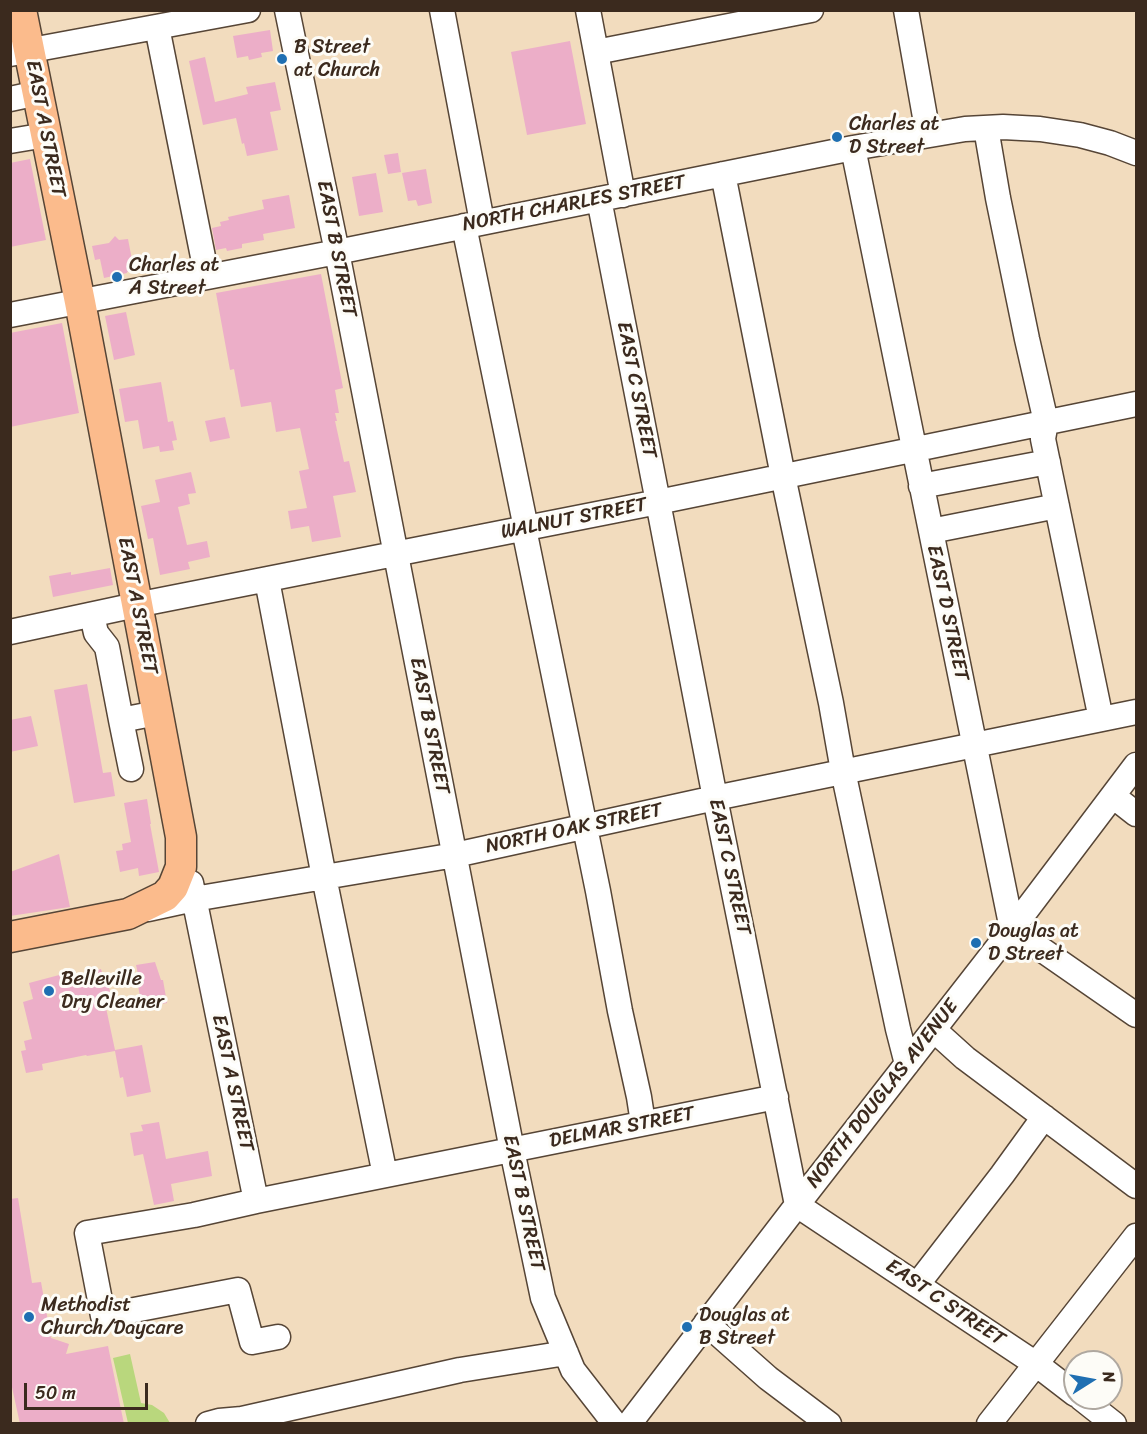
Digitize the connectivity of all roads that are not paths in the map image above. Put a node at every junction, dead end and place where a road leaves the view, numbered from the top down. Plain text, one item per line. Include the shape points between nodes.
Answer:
1 (21, 10) edge
2 (248, 10) edge
3 (287, 10) edge
4 (442, 10) edge
5 (588, 10) edge
6 (812, 10) edge
7 (906, 10) edge
8 (157, 27) junction
9 (20, 52) edge
10 (596, 52) junction
11 (24, 96) edge
12 (986, 128) junction
13 (928, 134) junction
14 (46, 135) junction
15 (10, 141) edge
16 (853, 148) junction
17 (1137, 153) edge
18 (723, 174) junction
19 (622, 195) junction
20 (598, 199) junction
21 (473, 224) junction
22 (336, 252) junction
23 (207, 277) junction
24 (80, 302) junction
25 (10, 315) edge
26 (1137, 404) edge
27 (1046, 422) junction
28 (914, 449) junction
29 (1048, 462) junction
30 (783, 476) junction
31 (921, 486) junction
32 (658, 502) junction
33 (1057, 506) junction
34 (525, 528) junction
35 (931, 531) junction
36 (395, 554) junction
37 (267, 580) junction
38 (136, 605) junction
39 (92, 615) junction
40 (10, 632) edge
41 (1137, 712) edge
42 (157, 713) junction
43 (1101, 719) junction
44 (121, 720) junction
45 (974, 745) junction
46 (1137, 765) edge
47 (131, 769) dead end
48 (843, 771) junction
49 (1113, 796) junction
50 (715, 798) junction
51 (1137, 814) edge
52 (584, 826) junction
53 (181, 837) junction
54 (455, 855) junction
55 (324, 877) junction
56 (194, 899) junction
57 (128, 914) junction
58 (1012, 928) junction
59 (10, 937) edge
60 (1137, 1015) edge
61 (934, 1030) junction
62 (907, 1064) junction
63 (776, 1097) junction
64 (1044, 1117) junction
65 (643, 1123) junction
66 (512, 1150) junction
67 (385, 1175) junction
68 (1137, 1186) edge
69 (256, 1201) junction
70 (797, 1205) junction
71 (1137, 1236) edge
72 (917, 1285) junction
73 (706, 1323) junction
74 (278, 1337) dead end
75 (566, 1353) junction
76 (1036, 1364) junction
77 (1063, 1385) edge
78 (1096, 1410) edge
79 (208, 1424) edge
80 (615, 1424) edge
81 (629, 1424) edge
82 (829, 1424) edge
83 (989, 1424) edge
84 (1114, 1424) edge

1 - 9 main road, EAST A STREET
2 - 8 street
3 - 22 street, EAST B STREET
4 - 21 street
5 - 10 street
6 - 10 street
7 - 13 street
8 - 9 street
8 - 23 street
9 - 11 main road, EAST A STREET
10 - 19 street
11 - 14 main road, EAST A STREET
12 - 13 street, NORTH CHARLES STREET
12 - 17 street, NORTH CHARLES STREET via 1080,135
12 - 27 street
13 - 16 street, NORTH CHARLES STREET
14 - 15 street
14 - 24 main road, EAST A STREET
16 - 18 street, NORTH CHARLES STREET
16 - 28 street, EAST D STREET
18 - 19 street, NORTH CHARLES STREET
18 - 30 street
19 - 20 street, NORTH CHARLES STREET
20 - 21 street, NORTH CHARLES STREET
20 - 32 street, EAST C STREET
21 - 22 street, NORTH CHARLES STREET
21 - 34 street
22 - 23 street, NORTH CHARLES STREET
22 - 36 street, EAST B STREET
23 - 24 street, NORTH CHARLES STREET
24 - 25 street, NORTH CHARLES STREET
24 - 38 main road, EAST A STREET
26 - 27 street, WALNUT STREET
27 - 28 street, WALNUT STREET
27 - 29 street via 1043,439
28 - 30 street, WALNUT STREET
28 - 31 street, EAST D STREET
29 - 31 street
29 - 33 street
30 - 32 street, WALNUT STREET
30 - 48 street
31 - 35 street, EAST D STREET
32 - 34 street, WALNUT STREET
32 - 50 street, EAST C STREET
33 - 35 street
33 - 43 street
34 - 36 street, WALNUT STREET
34 - 52 street
35 - 45 street, EAST D STREET
36 - 37 street, WALNUT STREET
36 - 54 street, EAST B STREET
37 - 38 street, WALNUT STREET
37 - 55 street
38 - 39 street, WALNUT STREET
38 - 42 main road, EAST A STREET
39 - 40 street, WALNUT STREET
39 - 44 street via 96,633 107,647
41 - 43 street, NORTH OAK STREET
42 - 44 street
42 - 53 main road, EAST A STREET
43 - 45 street, NORTH OAK STREET
44 - 47 street
45 - 48 street, NORTH OAK STREET
45 - 58 street, EAST D STREET
46 - 49 street, NORTH DOUGLAS AVENUE
48 - 50 street, NORTH OAK STREET
48 - 62 street
49 - 51 street
49 - 58 street, NORTH DOUGLAS AVENUE
50 - 52 street, NORTH OAK STREET
50 - 63 street, EAST C STREET
52 - 54 street, NORTH OAK STREET
52 - 65 street
53 - 56 street, EAST A STREET
53 - 57 main road via 181,867 173,886 165,896
54 - 55 street, NORTH OAK STREET
54 - 66 street, EAST B STREET
55 - 56 street, NORTH OAK STREET
55 - 67 street
56 - 57 street, NORTH OAK STREET
56 - 69 street, EAST A STREET
57 - 59 main road, NORTH OAK STREET
58 - 60 street
58 - 61 street, NORTH DOUGLAS AVENUE
61 - 62 street, NORTH DOUGLAS AVENUE
61 - 64 street
62 - 70 street, NORTH DOUGLAS AVENUE
63 - 65 street, DELMAR STREET
63 - 70 street, EAST C STREET
64 - 68 street
64 - 72 street
65 - 66 street, DELMAR STREET
66 - 67 street, DELMAR STREET
66 - 75 street, EAST B STREET via 543,1298
67 - 69 street, DELMAR STREET
69 - 74 street, DELMAR STREET via 87,1233 103,1316 238,1290 252,1342
70 - 72 street, EAST C STREET
70 - 73 street, NORTH DOUGLAS AVENUE
71 - 76 street
72 - 76 street, EAST C STREET
73 - 81 street, NORTH DOUGLAS AVENUE
73 - 82 street via 768,1378
75 - 79 street via 460,1370
75 - 80 street, EAST B STREET via 573,1370
76 - 77 street, EAST C STREET
76 - 83 street
78 - 84 street

